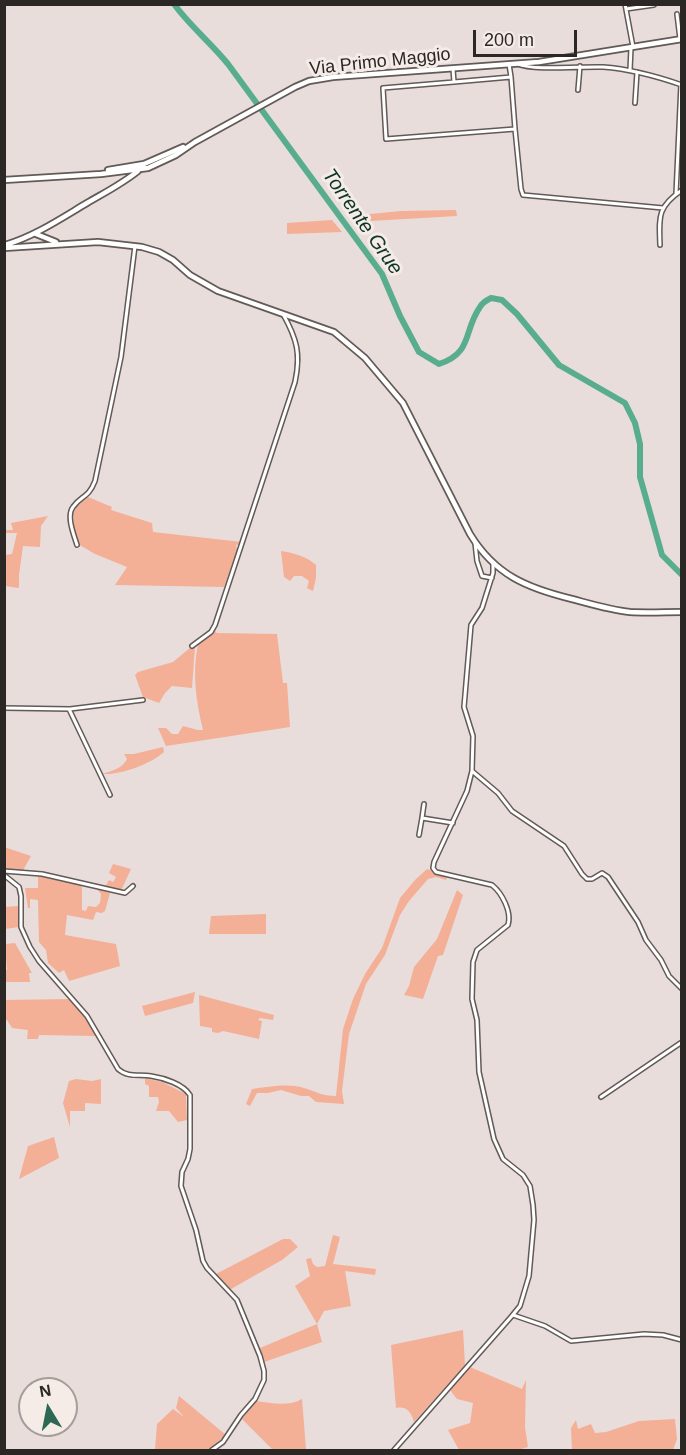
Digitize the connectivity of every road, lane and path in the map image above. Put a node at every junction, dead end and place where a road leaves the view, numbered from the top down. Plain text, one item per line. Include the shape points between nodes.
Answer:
1 (654, 5) edge
2 (625, 7) edge
3 (677, 14) dead end
4 (681, 39) edge
5 (632, 47) junction
6 (566, 58) junction
7 (509, 64) junction
8 (517, 64) junction
9 (573, 66) junction
10 (580, 66) junction
11 (453, 69) junction
12 (630, 70) junction
13 (637, 72) junction
14 (511, 77) junction
15 (454, 81) junction
16 (681, 84) edge
17 (578, 90) dead end
18 (635, 103) dead end
19 (515, 129) junction
20 (195, 142) junction
21 (144, 164) junction
22 (140, 169) junction
23 (129, 171) junction
24 (115, 172) junction
25 (82, 174) junction
26 (4, 180) edge
27 (117, 185) junction
28 (681, 190) edge
29 (676, 194) junction
30 (663, 208) junction
31 (51, 226) junction
32 (34, 234) junction
33 (58, 243) junction
34 (40, 245) junction
35 (660, 245) dead end
36 (135, 246) junction
37 (4, 247) edge
38 (282, 313) junction
39 (475, 542) junction
40 (77, 545) dead end
41 (493, 564) junction
42 (492, 578) junction
43 (681, 612) edge
44 (192, 646) dead end
45 (143, 700) dead end
46 (4, 708) edge
47 (69, 709) junction
48 (472, 771) junction
49 (110, 795) dead end
50 (424, 804) dead end
51 (422, 818) junction
52 (453, 823) junction
53 (419, 835) dead end
54 (4, 873) edge
55 (133, 886) dead end
56 (681, 989) edge
57 (681, 1042) edge
58 (601, 1097) dead end
59 (513, 1315) junction
60 (681, 1340) edge
61 (212, 1450) edge
62 (394, 1450) edge

1 - 2 street
2 - 5 street
3 - 4 street
4 - 5 main road, Via Primo Maggio
5 - 6 main road, Via Primo Maggio
5 - 12 street
6 - 8 main road, Via Primo Maggio
6 - 9 street
7 - 8 main road, Via Primo Maggio
7 - 11 main road, Via Primo Maggio
7 - 14 street
8 - 9 street
9 - 10 street
10 - 12 street
10 - 17 street
11 - 15 street
11 - 20 main road, Via Primo Maggio via 309,81
12 - 13 street
13 - 16 street
13 - 18 street
14 - 15 street
14 - 19 street
15 - 19 street via 383,88 386,140
16 - 29 street
19 - 30 street via 523,195
20 - 21 main road
20 - 22 main road via 176,155
21 - 23 main road
21 - 25 main road
22 - 23 main road
22 - 27 main road
23 - 24 main road
23 - 27 main road
24 - 25 main road
24 - 27 main road via 119,177
25 - 26 main road
27 - 31 main road
28 - 29 street
29 - 30 street
30 - 35 street
31 - 32 main road
31 - 33 main road via 51,236
32 - 33 main road
32 - 34 main road via 34,242
32 - 37 main road
33 - 34 main road
33 - 36 main road
34 - 37 main road
36 - 38 main road via 159,252 219,291
36 - 40 street via 121,357 94,481 71,513
38 - 39 main road via 334,332 392,388 410,414
38 - 44 street via 297,347 295,382 215,625
39 - 41 main road
39 - 42 street via 480,572
41 - 42 street
41 - 43 main road via 510,577 544,592 621,610
42 - 48 street via 470,635 464,706 473,736
45 - 47 street
46 - 47 street
47 - 49 street
48 - 52 street
48 - 56 street via 512,811 564,846 587,879 602,873 608,878
50 - 51 street
51 - 52 street
51 - 53 street
52 - 59 street via 433,868 436,872 492,885 499,891 510,921 477,950 472,999 479,1072 494,1139 503,1158 530,1186 533,1205 529,1275 520,1306
54 - 55 street via 42,874 125,893
54 - 61 street via 19,887 21,927 30,947 87,1016 118,1069 126,1075 160,1078 190,1095 190,1149 181,1186 203,1261 237,1300 264,1371 255,1400 223,1442
57 - 58 street
59 - 60 street via 545,1326 571,1341 644,1334
59 - 62 street

